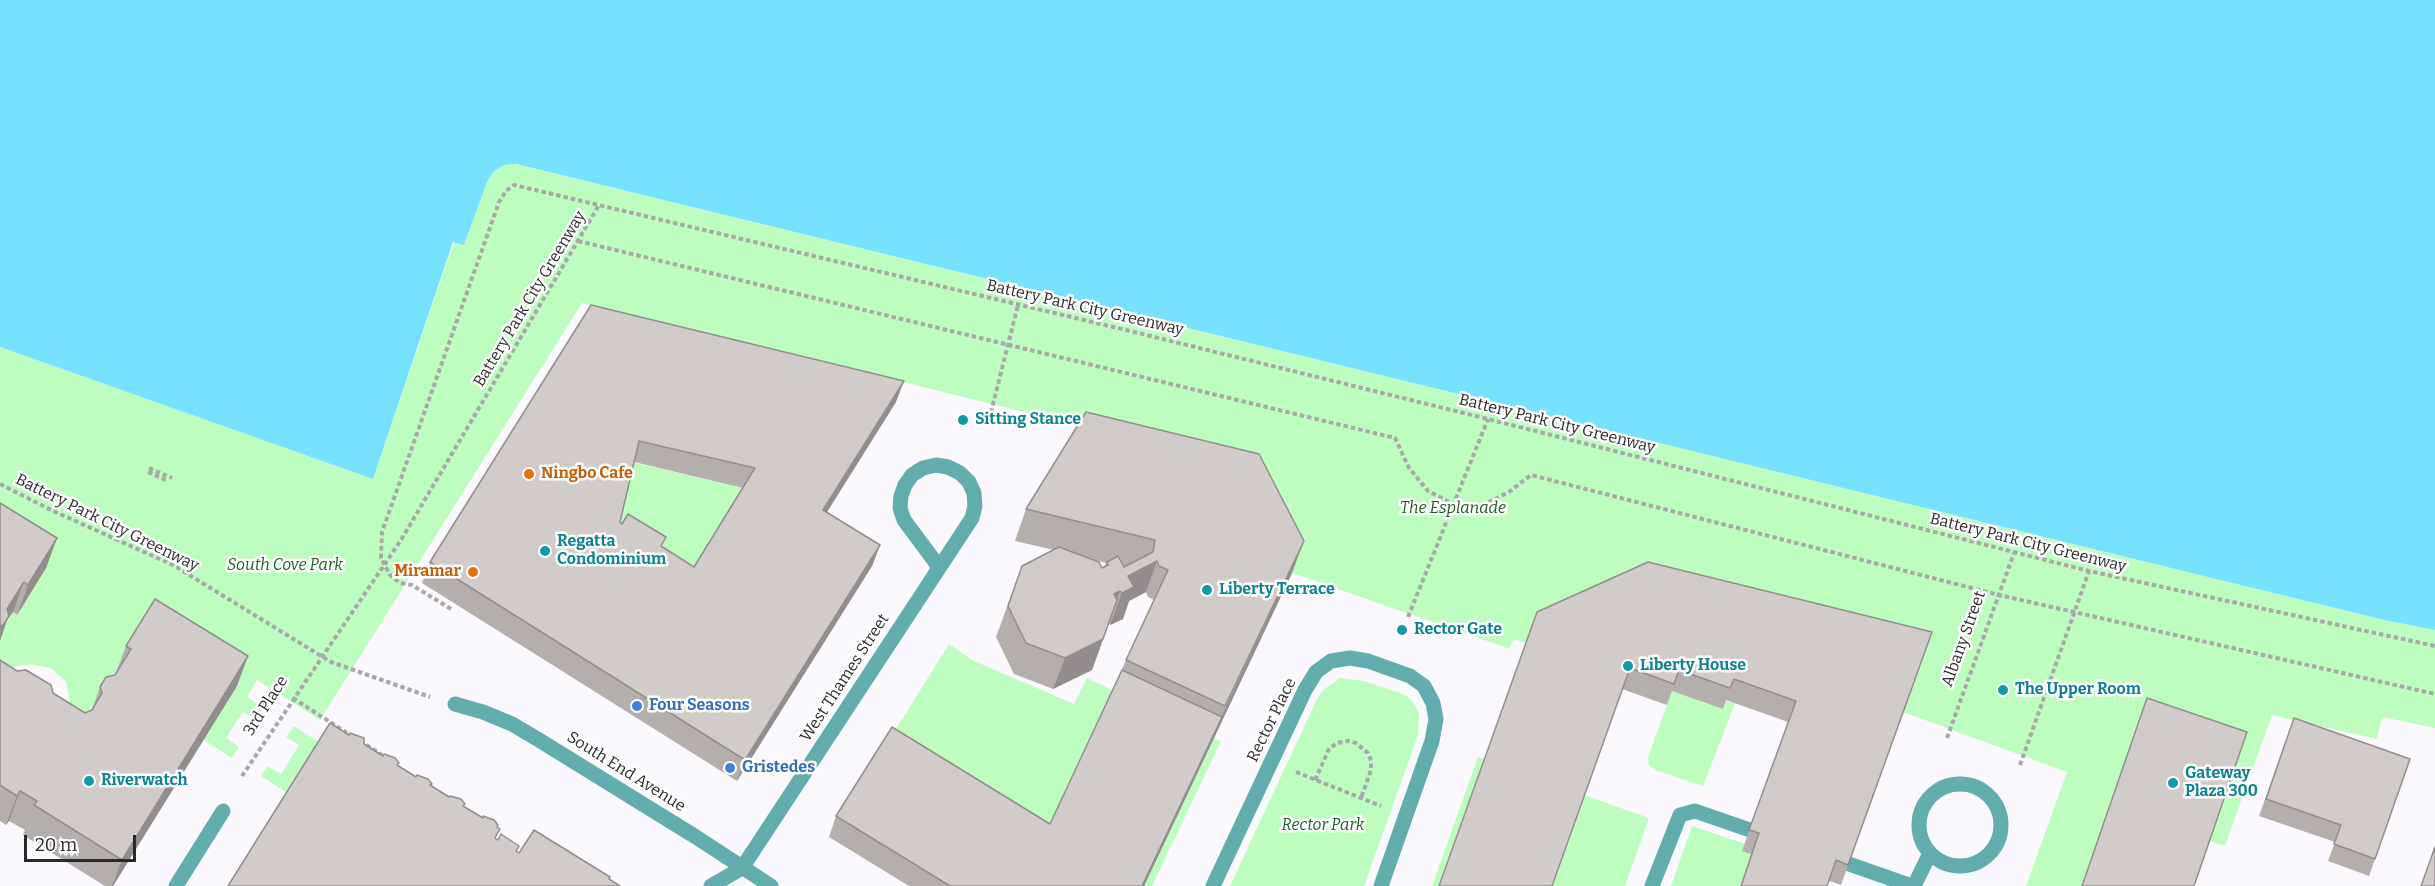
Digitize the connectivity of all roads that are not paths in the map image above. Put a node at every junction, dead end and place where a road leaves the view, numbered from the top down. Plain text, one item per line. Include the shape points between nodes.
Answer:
1 (939, 567) junction
2 (455, 704) road end
3 (223, 811) dead end
4 (1750, 830) edge
5 (1930, 853) junction
6 (1849, 864) edge
7 (742, 868) junction
8 (176, 886) edge
9 (711, 886) edge
10 (742, 886) edge
11 (771, 886) edge
12 (1213, 886) edge
13 (1381, 886) edge
14 (1652, 886) edge
15 (1913, 886) edge

1 - 1 street, West Thames Street via 972,518 975,506 969,482 960,473 936,465 912,475 903,490 900,508 904,520
1 - 7 street, West Thames Street
2 - 7 street, South End Avenue via 512,724
3 - 8 street
4 - 14 street via 1695,811 1680,815
5 - 5 street via 1954,866 1968,866 1991,852 1998,841 2000,814 1985,791 1973,785 1946,785 1925,802 1918,828
5 - 15 street
6 - 15 street
7 - 9 street, West Thames Street
7 - 10 street
7 - 11 street, South End Avenue
12 - 13 street, Rector Place via 1305,690 1316,672 1330,661 1350,658 1410,676 1424,686 1436,719 1432,741

